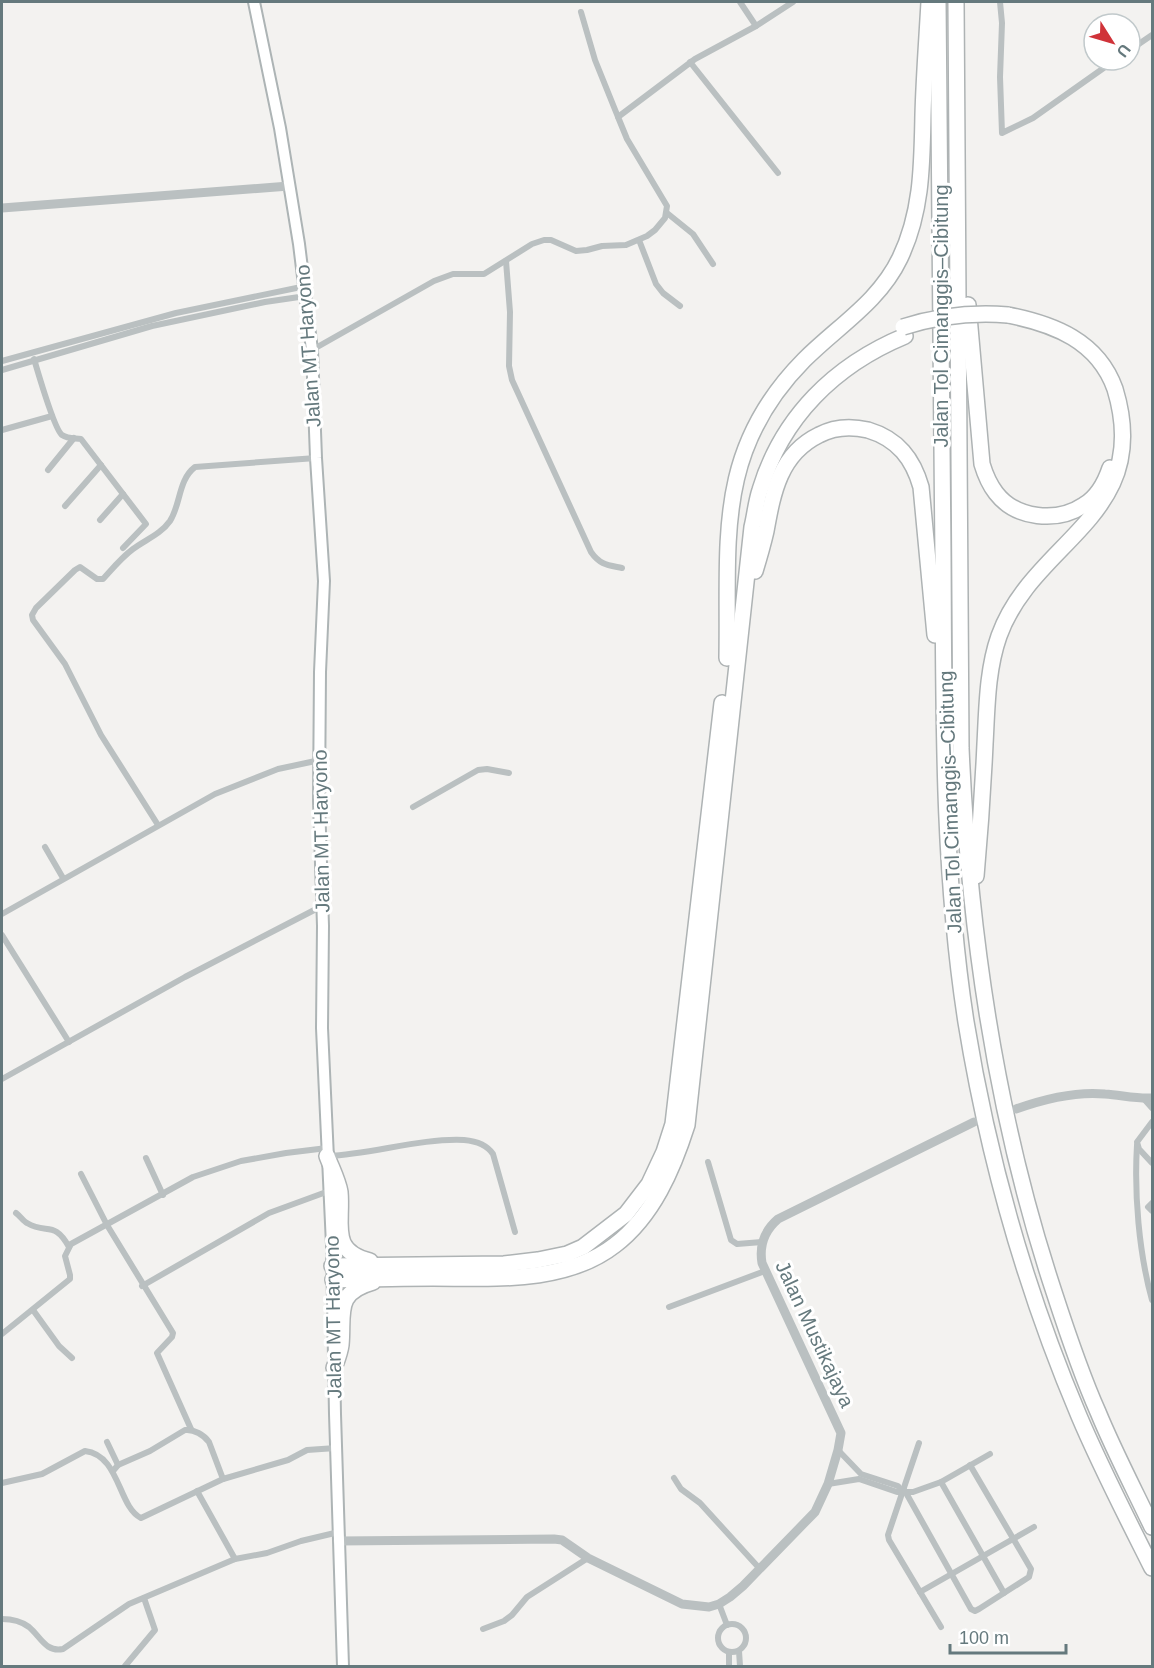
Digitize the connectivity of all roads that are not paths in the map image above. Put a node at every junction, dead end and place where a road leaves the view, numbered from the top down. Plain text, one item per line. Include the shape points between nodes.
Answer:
1 (254, 2) edge
2 (740, 2) edge
3 (793, 2) edge
4 (929, 2) edge
5 (938, 2) edge
6 (956, 2) edge
7 (1000, 2) edge
8 (581, 12) dead end
9 (756, 26) junction
10 (690, 62) junction
11 (1098, 72) edge
12 (618, 117) junction
13 (778, 173) dead end
14 (289, 186) junction
15 (2, 208) edge
16 (667, 213) junction
17 (959, 225) junction
18 (639, 240) junction
19 (506, 261) junction
20 (713, 264) dead end
21 (306, 291) junction
22 (680, 306) dead end
23 (1006, 320) junction
24 (121, 331) junction
25 (904, 332) junction
26 (312, 350) junction
27 (34, 352) junction
28 (2, 361) edge
29 (35, 361) junction
30 (2, 370) edge
31 (52, 416) junction
32 (2, 430) edge
33 (74, 438) junction
34 (316, 458) junction
35 (101, 465) junction
36 (48, 470) dead end
37 (123, 494) junction
38 (65, 506) dead end
39 (100, 520) dead end
40 (123, 548) dead end
41 (622, 568) dead end
42 (742, 617) junction
43 (727, 658) junction
44 (944, 751) junction
45 (320, 760) junction
46 (509, 772) dead end
47 (413, 807) dead end
48 (158, 825) junction
49 (45, 847) dead end
50 (63, 878) junction
51 (322, 906) junction
52 (2, 914) edge
53 (973, 916) junction
54 (2, 935) edge
55 (69, 1042) junction
56 (2, 1079) edge
57 (1148, 1098) edge
58 (1152, 1108) edge
59 (1016, 1109) dead end
60 (974, 1122) dead end
61 (1152, 1122) edge
62 (1137, 1145) junction
63 (327, 1152) junction
64 (146, 1158) dead end
65 (708, 1162) dead end
66 (1152, 1163) edge
67 (81, 1174) dead end
68 (329, 1191) junction
69 (164, 1194) junction
70 (16, 1213) dead end
71 (107, 1225) junction
72 (515, 1232) dead end
73 (762, 1242) junction
74 (69, 1247) junction
75 (569, 1261) junction
76 (386, 1271) junction
77 (765, 1271) junction
78 (332, 1273) junction
79 (142, 1286) junction
80 (1152, 1300) edge
81 (669, 1307) dead end
82 (33, 1310) junction
83 (2, 1334) edge
84 (72, 1358) dead end
85 (334, 1368) junction
86 (191, 1429) junction
87 (106, 1442) dead end
88 (919, 1443) dead end
89 (336, 1448) junction
90 (838, 1450) junction
91 (990, 1454) dead end
92 (118, 1465) junction
93 (970, 1465) junction
94 (113, 1471) junction
95 (674, 1478) dead end
96 (223, 1479) junction
97 (941, 1482) junction
98 (2, 1484) edge
99 (828, 1484) junction
100 (197, 1491) junction
101 (903, 1491) junction
102 (1034, 1527) dead end
103 (1152, 1527) edge
104 (338, 1536) junction
105 (1013, 1538) junction
106 (982, 1556) junction
107 (588, 1558) junction
108 (235, 1559) junction
109 (1152, 1568) edge
110 (760, 1569) junction
111 (951, 1573) junction
112 (920, 1592) junction
113 (1004, 1593) junction
114 (144, 1598) junction
115 (719, 1604) junction
116 (2, 1619) edge
117 (727, 1625) junction
118 (941, 1627) dead end
119 (483, 1629) dead end
120 (738, 1651) junction
121 (729, 1652) junction
122 (125, 1666) edge
123 (343, 1666) edge
124 (729, 1666) edge
125 (740, 1666) edge

1 - 14 main road, Jalan MT Haryono
2 - 9 street
3 - 9 street
4 - 43 highway via 922,166 911,232 887,281 783,383 743,453 730,509
5 - 44 highway, Jalan Tol Cimanggis–Cibitung
6 - 17 highway, Jalan Tol Cimanggis–Cibitung
7 - 11 street via 1002,133 1033,118
8 - 12 street
9 - 10 street
10 - 12 street
10 - 13 street
12 - 16 street via 627,140 666,202
14 - 15 street
14 - 21 main road, Jalan MT Haryono
16 - 18 street via 655,230
16 - 20 street via 693,234
17 - 23 highway via 982,464 987,480 996,494 1021,512 1039,516 1072,512 1098,493 1106,480 1115,444 1111,403 1103,383 1072,348 1054,337
17 - 53 highway, Jalan Tol Cimanggis–Cibitung via 961,748
18 - 19 street via 576,251 544,240
18 - 22 street via 656,284
19 - 26 street via 484,274 453,274 434,281
19 - 41 street via 512,380 591,552 605,566
21 - 24 street via 176,313
21 - 26 main road, Jalan MT Haryono
23 - 25 highway
23 - 53 highway via 1036,321 1061,330 1096,358 1112,379 1120,401 1125,447 1122,467 1107,501 1033,580 998,638 989,683
24 - 27 street
24 - 29 street
25 - 42 highway via 855,361 829,382 782,438 759,492
25 - 43 highway via 859,348 824,373 795,403 774,434 759,463 743,526
26 - 34 main road, Jalan MT Haryono
27 - 28 street
27 - 29 street
29 - 30 street
29 - 31 street
31 - 32 street
31 - 33 street via 59,431
33 - 35 street via 81,439
33 - 36 street
34 - 45 main road, Jalan MT Haryono via 324,580
34 - 48 street via 195,467 184,479 176,510 166,526 124,556 104,579 97,579 80,567 75,570 32,615 65,664 101,735
35 - 37 street
35 - 38 street
37 - 39 street
37 - 40 street via 146,524
42 - 44 highway via 772,497 791,455 807,441 843,428 861,429 892,440 916,469 921,487
42 - 75 highway via 687,1125 677,1157 639,1221 616,1245 592,1259
43 - 75 highway via 673,1124 649,1184 626,1214
44 - 109 highway, Jalan Tol Cimanggis–Cibitung via 952,919 990,1141 1014,1233 1079,1416
45 - 48 street via 243,781
45 - 51 main road, Jalan MT Haryono
46 - 47 street via 478,770
48 - 50 street
49 - 50 street
50 - 52 street
51 - 55 street
51 - 63 main road, Jalan MT Haryono
53 - 103 highway, Jalan Tol Cimanggis–Cibitung via 1008,1126 1033,1227 1097,1411
54 - 55 street
55 - 56 street
57 - 58 street
57 - 59 street via 1066,1095
60 - 73 street, Jalan Mustikajaya via 778,1219
61 - 62 street
62 - 66 street
62 - 80 street via 1140,1233
63 - 68 main road, Jalan MT Haryono
63 - 69 street via 286,1153 241,1161 193,1177
63 - 72 street via 466,1140 482,1144 493,1154
63 - 76 highway via 340,1190 340,1235 344,1247 352,1256
64 - 69 street
65 - 73 street via 731,1240 737,1244
67 - 71 street
68 - 78 main road, Jalan MT Haryono
68 - 79 street via 269,1213
69 - 71 street
70 - 74 street via 29,1224 59,1233
71 - 74 street
71 - 79 street
73 - 77 street, Jalan Mustikajaya via 760,1254
74 - 82 street via 65,1256 70,1279
75 - 76 highway via 540,1266 504,1264
76 - 78 highway
76 - 85 highway via 357,1287 343,1302 341,1348
77 - 81 street
77 - 90 street, Jalan Mustikajaya via 840,1428
78 - 85 main road, Jalan MT Haryono
79 - 86 street via 173,1333 158,1353
82 - 83 street
82 - 84 street
85 - 89 main road, Jalan MT Haryono
86 - 92 street
86 - 96 street via 209,1442
87 - 92 street
88 - 101 street
89 - 96 street via 307,1450 288,1460
89 - 104 main road, Jalan MT Haryono
90 - 99 street, Jalan Mustikajaya
90 - 101 street via 861,1474
91 - 93 street
92 - 94 street
93 - 97 street
93 - 105 street
94 - 98 street via 92,1452 85,1451 42,1474
94 - 100 street via 134,1513 141,1518
95 - 110 street
96 - 100 street
97 - 101 street
97 - 106 street
99 - 101 street via 859,1479
99 - 110 street, Jalan Mustikajaya via 815,1512
100 - 108 street
101 - 111 street
101 - 112 street via 888,1535
102 - 105 street
104 - 107 street via 554,1539 572,1545
104 - 108 street
104 - 123 main road, Jalan MT Haryono
105 - 106 street
105 - 113 street via 1031,1573
106 - 111 street
106 - 113 street
107 - 115 street via 682,1604
107 - 119 street via 527,1597 504,1621
108 - 114 street
110 - 115 street, Jalan Mustikajaya
111 - 112 street
111 - 113 street via 973,1610
112 - 118 street
114 - 116 street via 59,1650 49,1647 29,1627
114 - 122 street via 155,1630
115 - 117 street
117 - 120 street via 738,1625 745,1632 746,1643
117 - 121 street via 720,1630 718,1639
120 - 121 street
120 - 125 street
121 - 124 street

